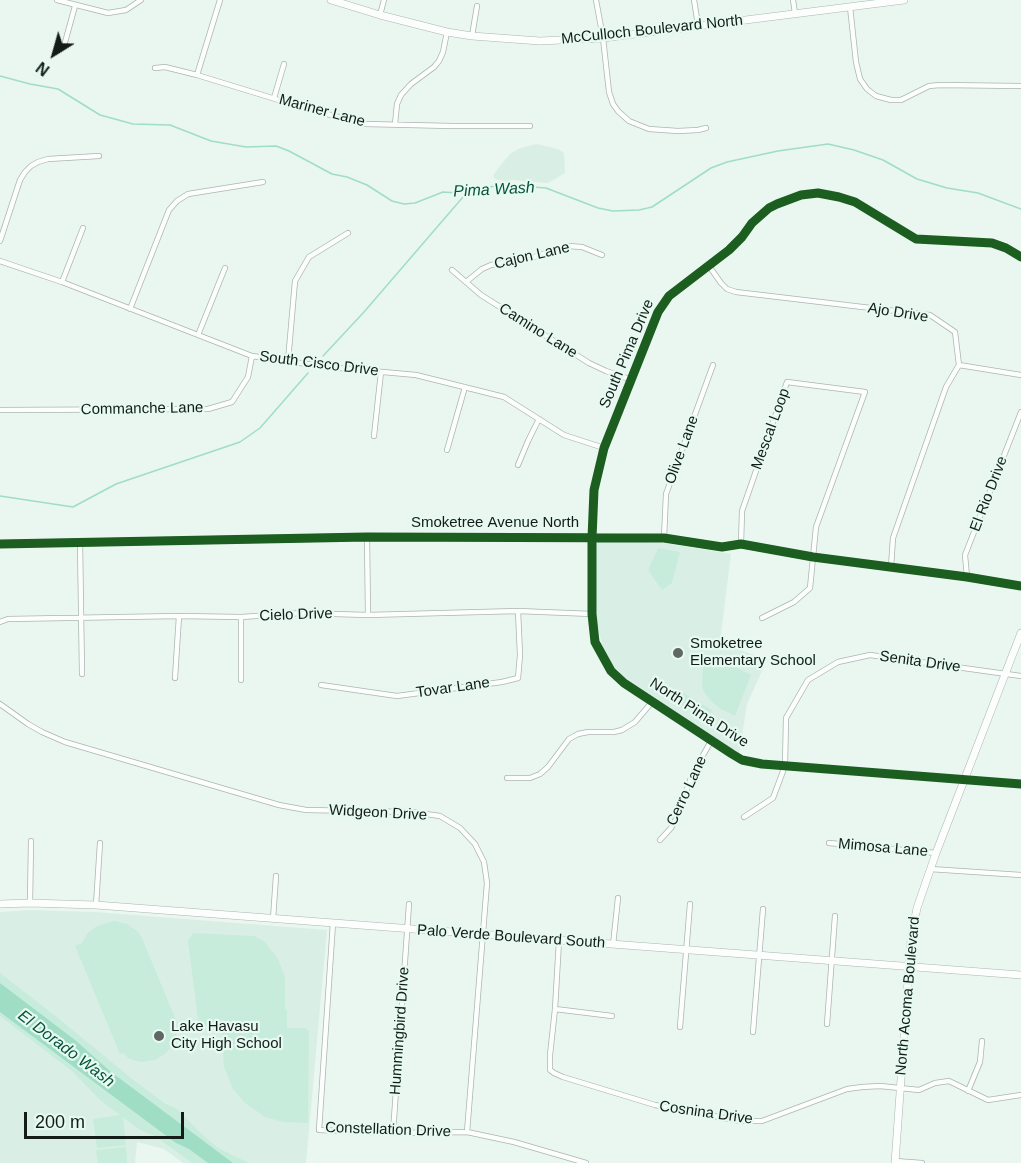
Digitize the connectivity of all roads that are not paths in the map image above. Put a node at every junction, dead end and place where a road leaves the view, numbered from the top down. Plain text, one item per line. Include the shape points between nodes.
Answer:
1 (57, 0) edge
2 (141, 0) edge
3 (220, 0) edge
4 (331, 0) edge
5 (384, 0) edge
6 (596, 0) edge
7 (694, 0) edge
8 (793, 0) edge
9 (904, 0) edge
10 (75, 6) junction
11 (477, 6) dead end
12 (850, 7) junction
13 (795, 14) junction
14 (380, 15) junction
15 (698, 25) junction
16 (447, 32) junction
17 (472, 36) junction
18 (603, 38) junction
19 (64, 46) dead end
20 (284, 64) dead end
21 (155, 68) dead end
22 (197, 75) junction
23 (1021, 86) edge
24 (274, 98) junction
25 (395, 124) junction
26 (530, 126) dead end
27 (706, 128) dead end
28 (99, 156) dead end
29 (263, 182) dead end
30 (83, 228) dead end
31 (348, 233) dead end
32 (0, 241) edge
33 (602, 255) dead end
34 (1021, 257) edge
35 (0, 261) edge
36 (709, 266) junction
37 (225, 268) dead end
38 (452, 270) dead end
39 (62, 282) junction
40 (466, 282) junction
41 (130, 309) junction
42 (198, 335) junction
43 (252, 356) junction
44 (288, 361) junction
45 (713, 365) dead end
46 (959, 365) junction
47 (381, 372) junction
48 (1021, 375) edge
49 (632, 380) junction
50 (465, 387) junction
51 (0, 410) edge
52 (1021, 412) edge
53 (538, 419) junction
54 (374, 436) dead end
55 (604, 448) junction
56 (447, 450) dead end
57 (518, 465) dead end
58 (368, 537) junction
59 (592, 538) junction
60 (664, 538) junction
61 (80, 542) junction
62 (0, 544) edge
63 (741, 544) junction
64 (813, 557) junction
65 (891, 567) junction
66 (966, 577) junction
67 (1021, 586) edge
68 (518, 611) junction
69 (592, 614) junction
70 (368, 615) junction
71 (179, 616) junction
72 (241, 617) junction
73 (762, 618) dead end
74 (81, 619) junction
75 (0, 622) edge
76 (1021, 633) edge
77 (82, 674) dead end
78 (1005, 674) junction
79 (1021, 676) edge
80 (175, 678) dead end
81 (241, 680) dead end
82 (321, 686) dead end
83 (652, 701) junction
84 (0, 704) edge
85 (711, 741) junction
86 (785, 765) junction
87 (507, 778) dead end
88 (964, 780) junction
89 (1021, 784) edge
90 (744, 817) dead end
91 (660, 840) dead end
92 (31, 841) dead end
93 (100, 843) dead end
94 (829, 843) dead end
95 (936, 853) junction
96 (930, 869) junction
97 (1021, 875) edge
98 (276, 876) dead end
99 (618, 898) dead end
100 (30, 903) junction
101 (0, 904) edge
102 (410, 904) dead end
103 (690, 904) dead end
104 (96, 905) junction
105 (763, 909) dead end
106 (835, 916) dead end
107 (273, 919) junction
108 (333, 923) junction
109 (408, 929) junction
110 (483, 935) junction
111 (559, 941) junction
112 (614, 945) junction
113 (686, 950) junction
114 (759, 956) junction
115 (832, 961) junction
116 (909, 967) junction
117 (1021, 975) edge
118 (555, 1010) junction
119 (612, 1016) dead end
120 (827, 1024) dead end
121 (680, 1027) dead end
122 (753, 1032) dead end
123 (982, 1041) dead end
124 (900, 1089) junction
125 (968, 1091) junction
126 (1021, 1095) edge
127 (467, 1132) junction
128 (393, 1133) junction
129 (895, 1162) edge
130 (586, 1163) edge
131 (922, 1163) edge

1 - 10 street
2 - 10 street via 115,13
3 - 22 street
4 - 14 main road, McCulloch Boulevard North
5 - 14 street
6 - 18 street
7 - 15 street
8 - 13 street
9 - 12 main road, McCulloch Boulevard North
10 - 19 street
11 - 17 street
12 - 13 main road, McCulloch Boulevard North
12 - 23 street via 860,79 876,96 901,100 929,86 940,85
13 - 15 main road, McCulloch Boulevard North
14 - 16 main road, McCulloch Boulevard North
15 - 18 main road, McCulloch Boulevard North
16 - 17 main road, McCulloch Boulevard North
16 - 25 street via 439,61 400,95
17 - 18 main road, McCulloch Boulevard North via 540,41
18 - 27 street via 611,98 629,121 660,130
20 - 24 street
21 - 22 street, Mariner Lane
22 - 24 street, Mariner Lane
24 - 25 street, Mariner Lane via 356,122
25 - 26 street, Mariner Lane
28 - 32 street via 48,159 31,166 20,180
29 - 41 street via 188,194 177,201 169,210
30 - 39 street
31 - 44 street via 309,257 294,281
33 - 40 street, Cajon Lane via 568,246 482,268
34 - 36 street, South Pima Drive via 992,243 916,239 855,202 810,194 794,197 763,213 735,245
35 - 39 street, South Cisco Drive
36 - 46 street, Ajo Drive via 727,289 736,292 930,315 955,332
36 - 49 street, South Pima Drive via 663,304
37 - 42 street
38 - 40 street, Camino Lane
39 - 41 street, South Cisco Drive
40 - 49 street, Camino Lane via 496,306 589,363
41 - 42 street, South Cisco Drive
42 - 43 street, South Cisco Drive
43 - 44 street, South Cisco Drive
43 - 51 street, Commanche Lane via 248,377 232,402 208,409
44 - 47 street, South Cisco Drive
45 - 60 street, Olive Lane via 666,494
46 - 48 street
46 - 65 street via 946,387 893,538
47 - 50 street, South Cisco Drive via 416,375
47 - 54 street
49 - 55 street, South Pima Drive
50 - 53 street, South Cisco Drive via 504,397
50 - 56 street
52 - 66 street, El Rio Drive via 965,555
53 - 55 street, South Cisco Drive via 564,435
53 - 57 street
55 - 59 street, South Pima Drive via 594,490
58 - 59 street, Smoketree Avenue North
58 - 61 street, Smoketree Avenue North
58 - 70 street
59 - 60 street, Smoketree Avenue North
59 - 69 street, North Pima Drive
60 - 63 street, Smoketree Avenue North via 722,547
61 - 62 street, Smoketree Avenue North
61 - 74 street
63 - 64 street, Smoketree Avenue North
63 - 64 street, Mescal Loop via 742,510 787,382 865,392 816,527
64 - 65 street, Smoketree Avenue North
64 - 73 street via 810,588 794,602
65 - 66 street, Smoketree Avenue North
66 - 67 street, Smoketree Avenue North
68 - 69 street, Cielo Drive
68 - 70 street, Cielo Drive
68 - 82 street, Tovar Lane via 518,678 397,696
69 - 83 street, North Pima Drive via 595,642 611,671
70 - 72 street, Cielo Drive via 302,613
71 - 72 street, Cielo Drive
71 - 74 street, Cielo Drive
71 - 80 street
72 - 81 street
74 - 75 street, Cielo Drive
74 - 77 street
76 - 78 main road, North Acoma Boulevard
78 - 79 street, Senita Drive
78 - 86 street, Senita Drive via 870,655 838,662 807,680 786,718
78 - 88 main road, North Acoma Boulevard
83 - 85 street, North Pima Drive
83 - 87 street via 635,722 622,730 588,732 569,739 540,774
84 - 110 street, Widgeon Drive via 28,724 65,742 279,805 306,810 440,816 460,828 475,844 484,862 487,883
85 - 86 street, North Pima Drive via 742,760
85 - 91 street, Cerro Lane via 692,775 677,817
86 - 88 street, North Pima Drive
86 - 90 street via 772,798
88 - 89 street, North Pima Drive
88 - 95 main road, North Acoma Boulevard
92 - 100 street
93 - 104 street
94 - 95 street, Mimosa Lane
95 - 96 main road, North Acoma Boulevard
96 - 97 street
96 - 116 main road, North Acoma Boulevard via 917,908
98 - 107 street
99 - 112 street
100 - 101 main road, Palo Verde Boulevard South
100 - 104 main road, Palo Verde Boulevard South
102 - 109 street, Hummingbird Drive
103 - 113 street
104 - 107 main road, Palo Verde Boulevard South
105 - 114 street
106 - 115 street
107 - 108 main road, Palo Verde Boulevard South
108 - 109 main road, Palo Verde Boulevard South
108 - 128 street, Constellation Drive via 319,1130
109 - 110 main road, Palo Verde Boulevard South
109 - 128 street, Hummingbird Drive
110 - 111 main road, Palo Verde Boulevard South
110 - 127 street, Widgeon Drive
111 - 112 main road, Palo Verde Boulevard South
111 - 118 street, Cosnina Drive
112 - 113 main road, Palo Verde Boulevard South
113 - 114 main road, Palo Verde Boulevard South
113 - 121 street
114 - 115 main road, Palo Verde Boulevard South
114 - 122 street
115 - 116 main road, Palo Verde Boulevard South
115 - 120 street
116 - 117 main road, Palo Verde Boulevard South
116 - 124 main road, North Acoma Boulevard
118 - 119 street
118 - 124 street, Cosnina Drive via 550,1070 655,1105 740,1120 762,1120 847,1089
123 - 125 street via 980,1062
124 - 125 street, Cosnina Drive via 919,1090 949,1081
124 - 129 main road, North Acoma Boulevard
125 - 126 street, Cosnina Drive via 987,1100
127 - 128 street, Constellation Drive
127 - 130 street, Constellation Drive
129 - 131 street

